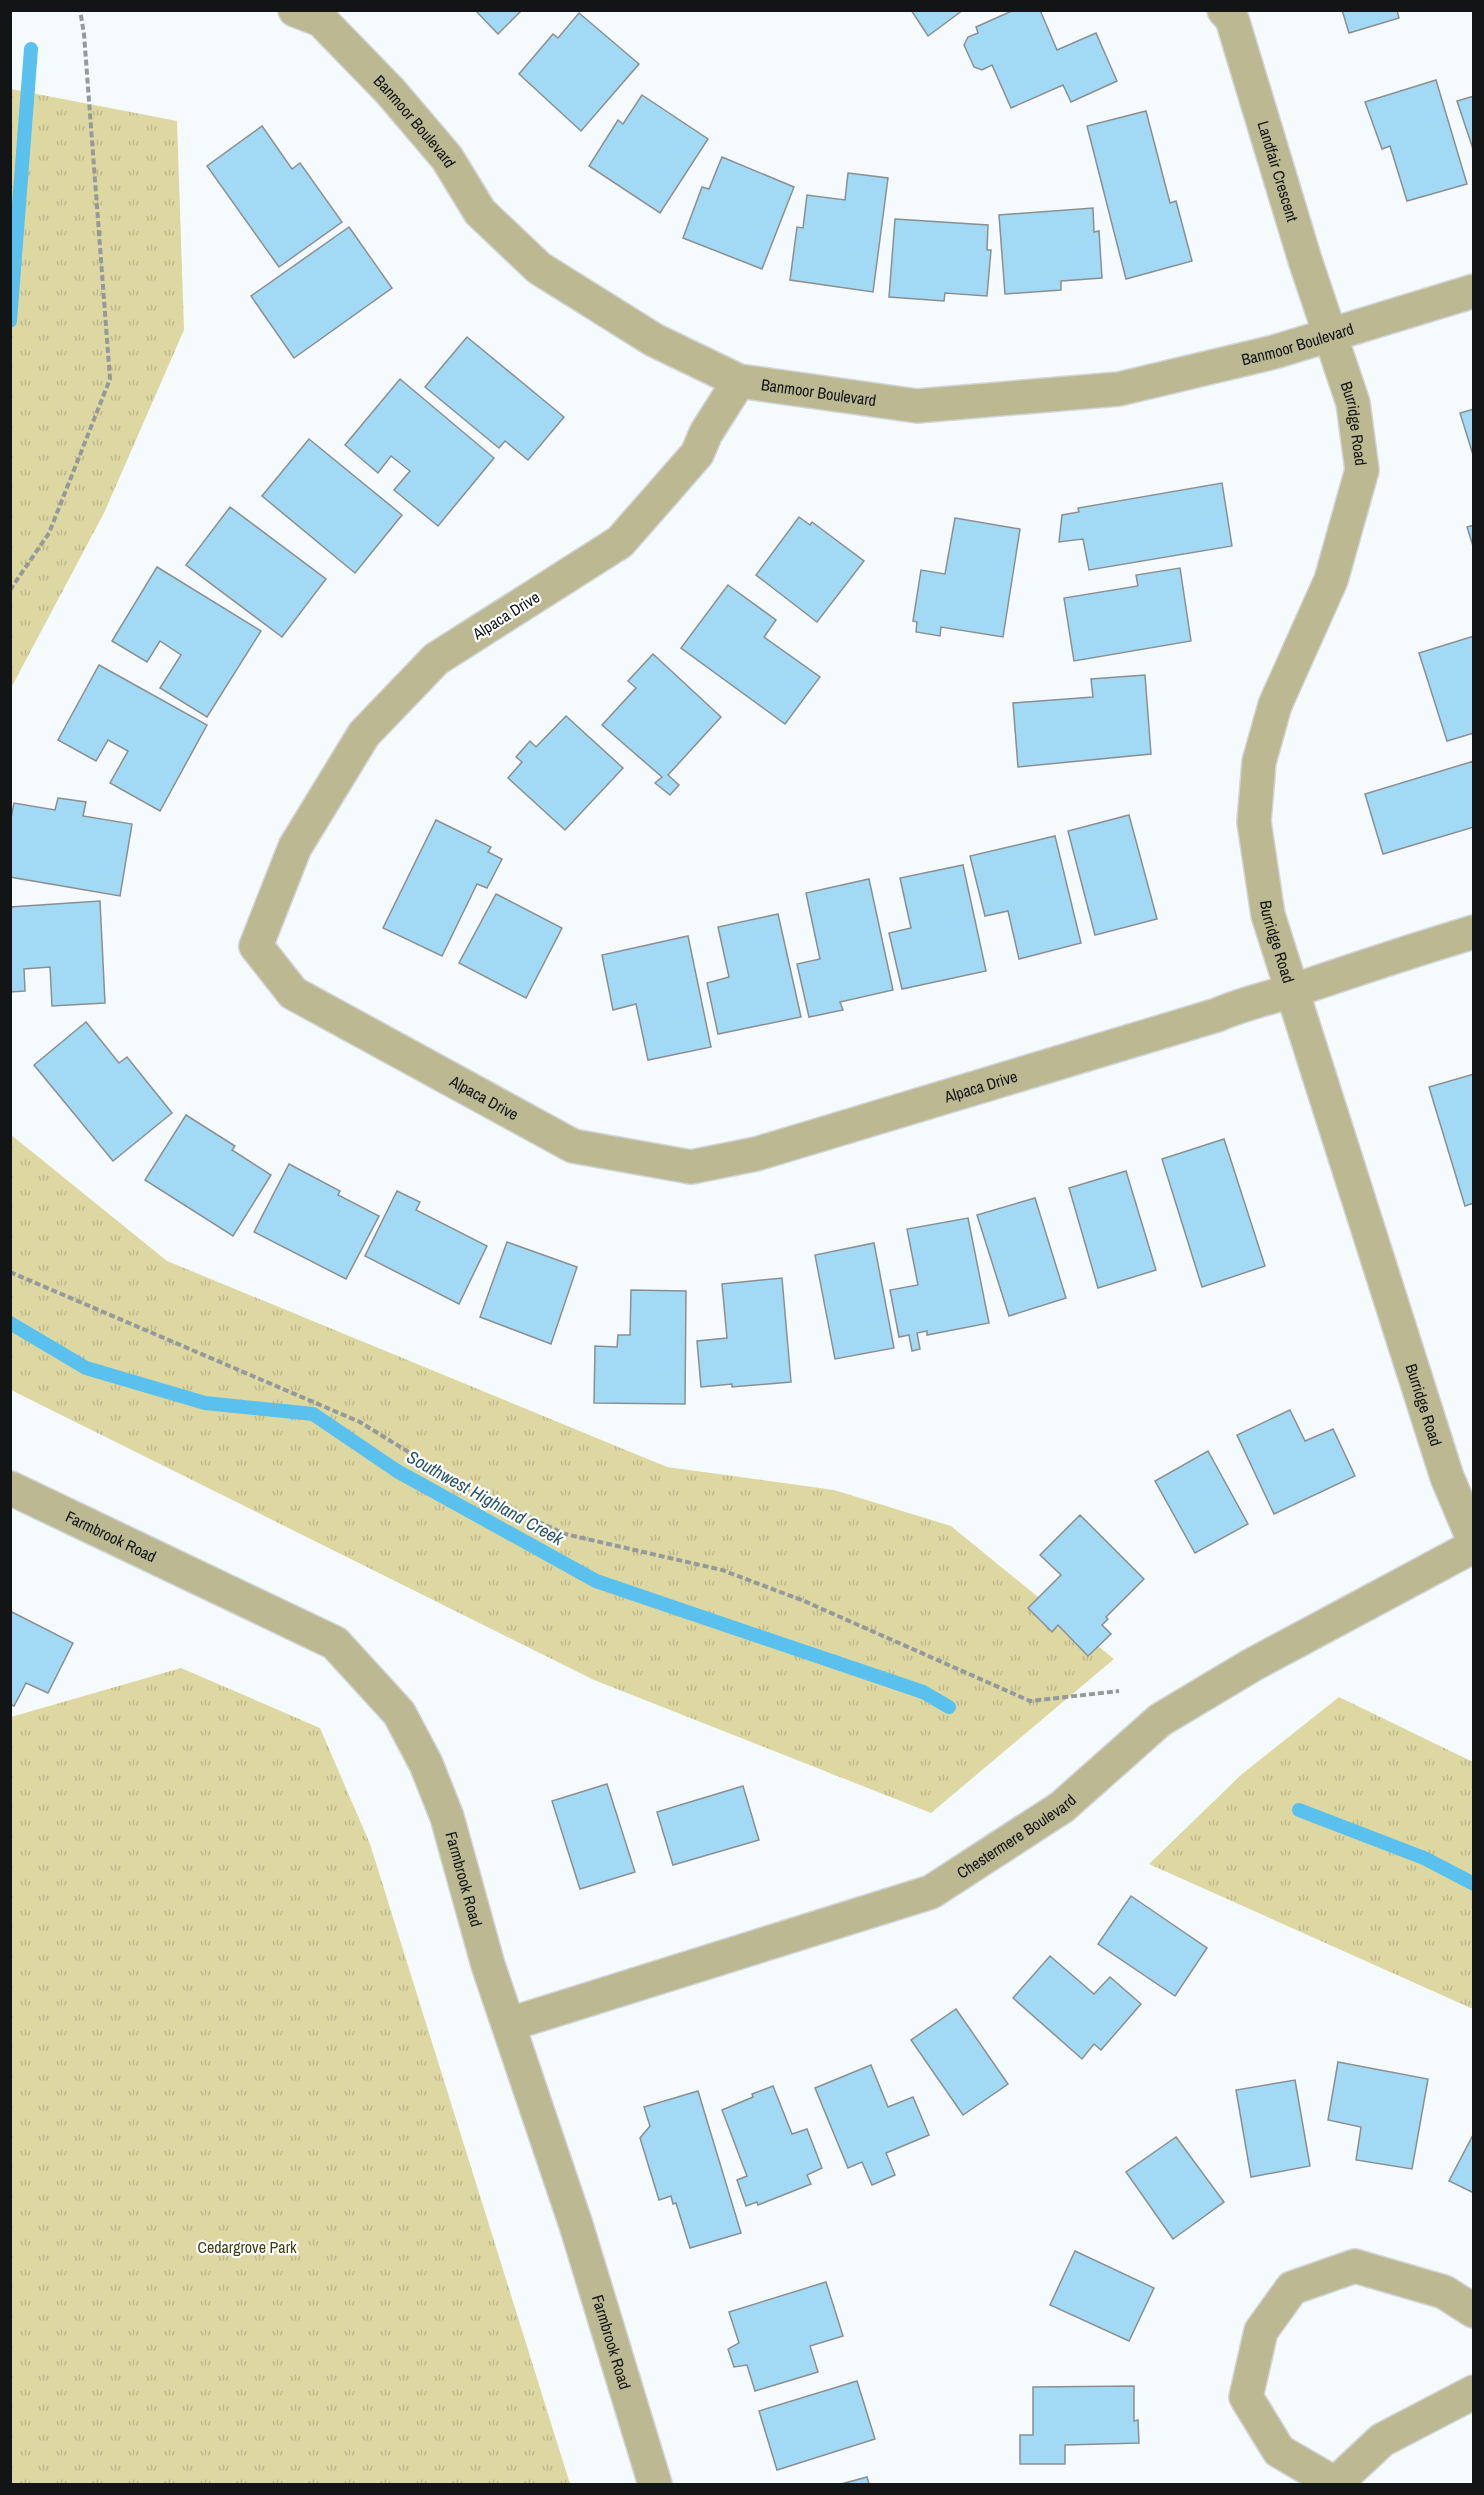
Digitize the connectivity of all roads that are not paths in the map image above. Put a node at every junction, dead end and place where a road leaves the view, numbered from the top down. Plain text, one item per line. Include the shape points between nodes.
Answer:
1 (295, 10) edge
2 (1224, 10) edge
3 (1473, 291) edge
4 (1331, 334) junction
5 (739, 381) junction
6 (1473, 932) edge
7 (1293, 990) junction
8 (10, 1488) edge
9 (1473, 1541) edge
10 (1473, 1546) edge
11 (510, 2024) junction
12 (1473, 2311) edge
13 (1473, 2392) edge
14 (656, 2484) edge
15 (1335, 2484) edge

1 - 5 street, Banmoor Boulevard via 321,20 390,91 447,158 480,212 539,268 654,340
2 - 4 street, Landfair Crescent via 1232,19
3 - 4 street, Banmoor Boulevard
4 - 5 street, Banmoor Boulevard via 1274,352 1119,388 917,406
4 - 7 street, Burridge Road via 1353,403 1362,470 1331,580 1275,705 1259,762 1254,822 1268,915
5 - 7 street, Alpaca Drive via 697,454 620,542 436,659 364,734 295,847 256,946 293,993 573,1146 691,1167 756,1154
6 - 7 street, Alpaca Drive
7 - 9 street, Burridge Road via 1447,1477
8 - 11 street, Farmbrook Road via 335,1643 399,1713 426,1764 447,1817 488,1965
10 - 11 street, Chestermere Boulevard via 1252,1665 1160,1720 1062,1807 931,1892
11 - 14 street, Farmbrook Road
12 - 15 street via 1444,2292 1355,2266 1292,2288 1261,2331 1246,2397 1279,2451
13 - 15 street via 1382,2440

